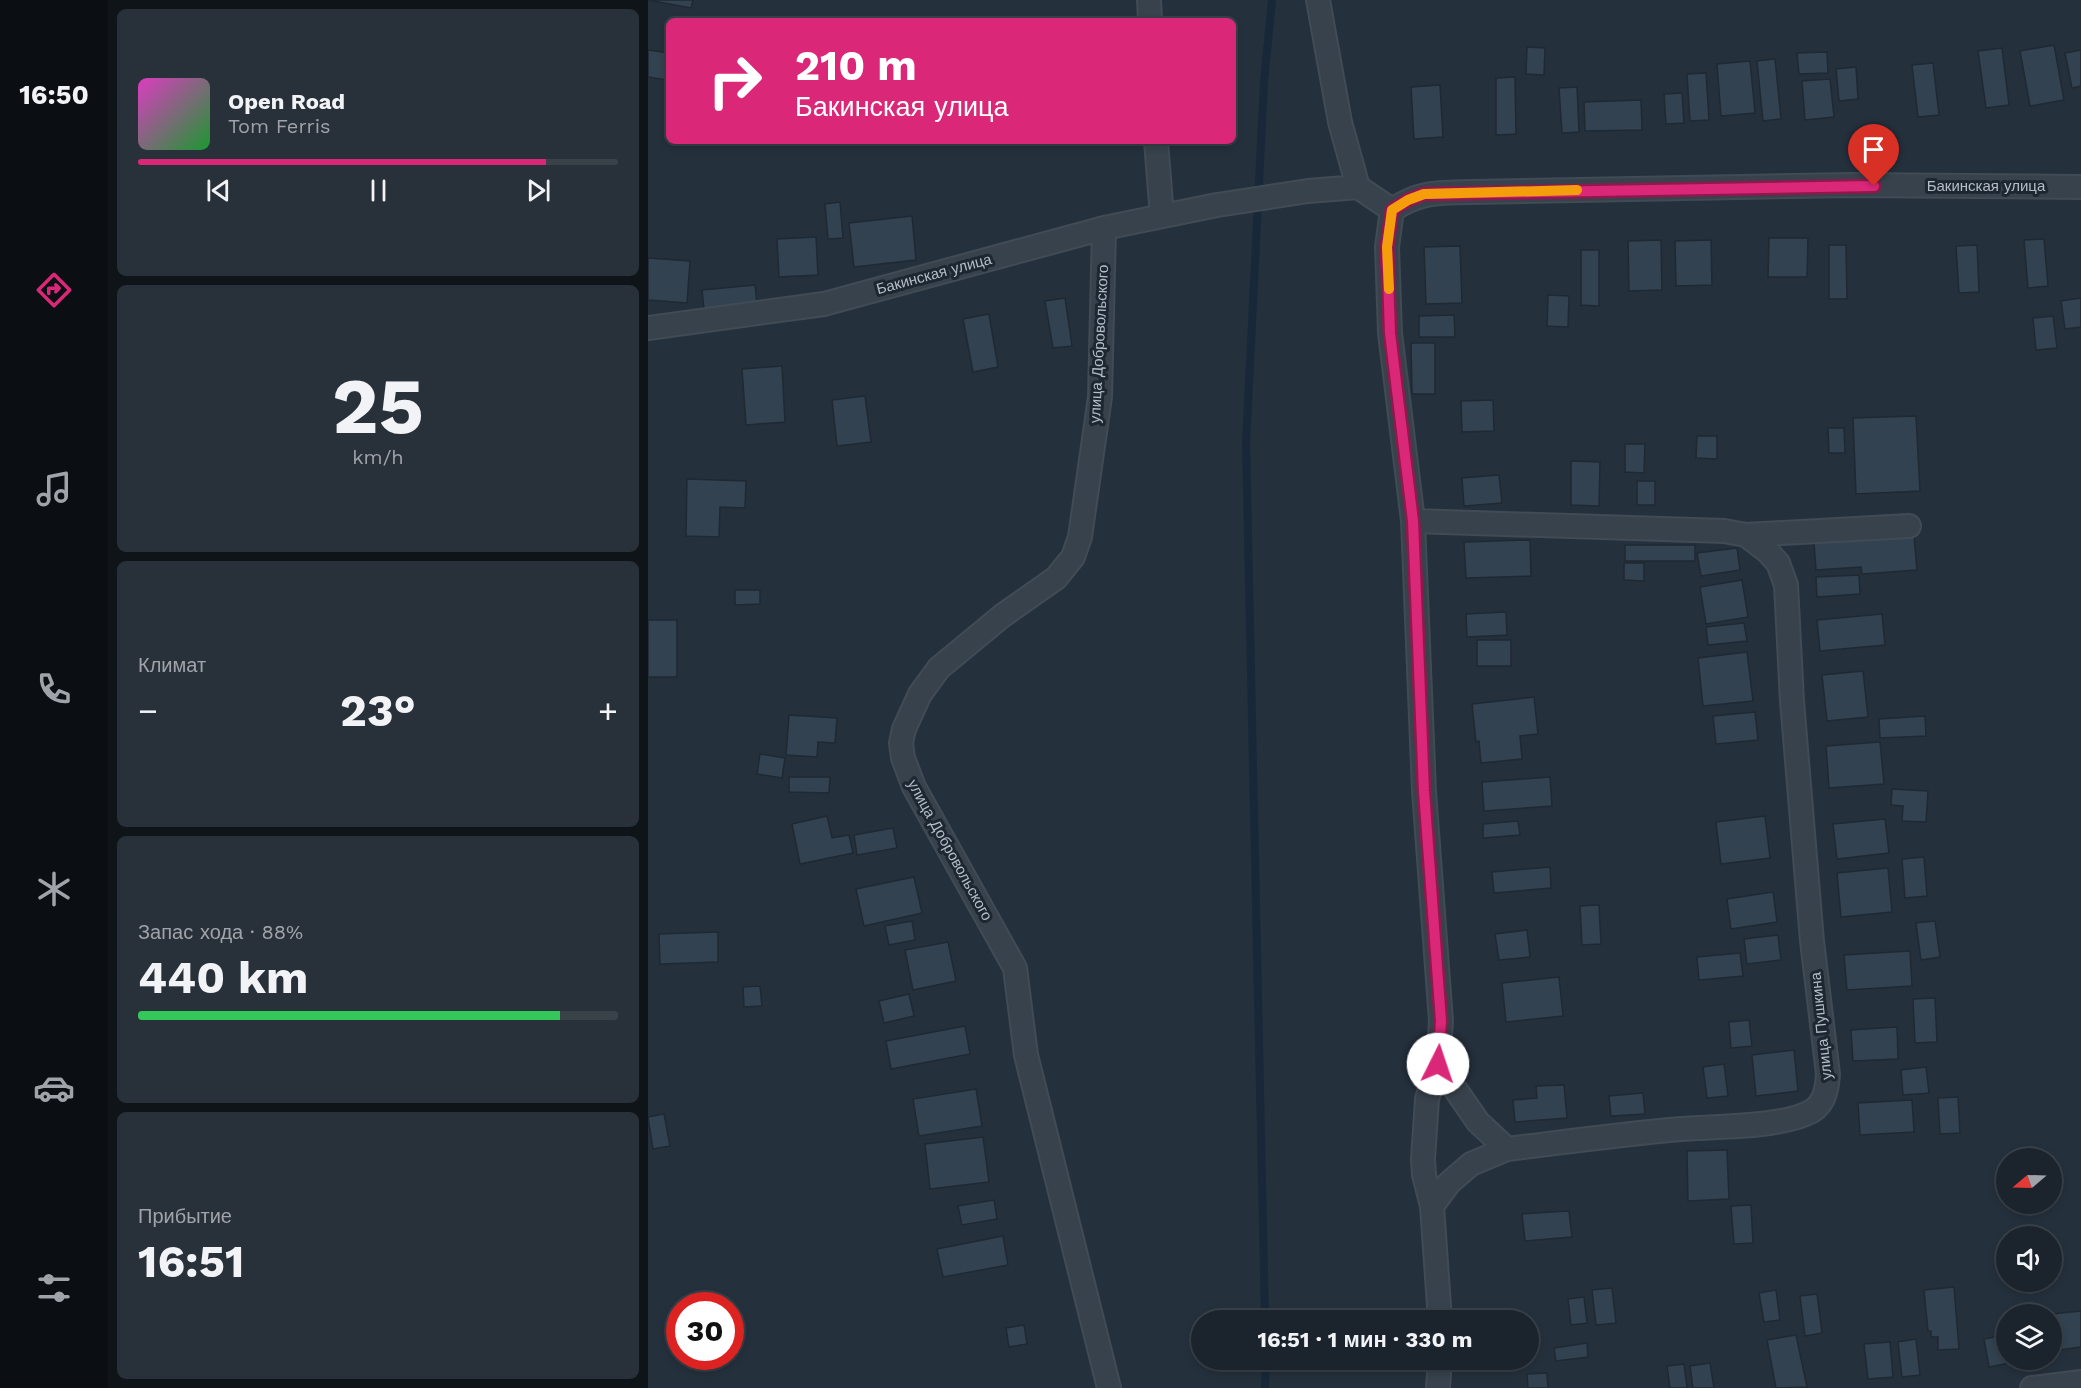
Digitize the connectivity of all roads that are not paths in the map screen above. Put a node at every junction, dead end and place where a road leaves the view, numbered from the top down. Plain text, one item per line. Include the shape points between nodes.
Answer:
1 (1149, 0) edge
2 (1318, 0) edge
3 (1150, 18) edge
4 (1156, 144) edge
5 (1358, 187) junction
6 (2081, 187) edge
7 (1392, 210) junction
8 (1162, 216) junction
9 (1104, 228) junction
10 (648, 328) edge
11 (1413, 521) junction
12 (1909, 526) dead end
13 (1746, 535) junction
14 (1438, 1064) junction
15 (1507, 1149) junction
16 (1432, 1206) junction
17 (1439, 1310) edge
18 (1439, 1370) edge
19 (2081, 1382) edge
20 (1109, 1388) edge
21 (1438, 1388) edge
22 (2032, 1388) edge

1 - 3 street
2 - 5 street via 1341,122
4 - 8 street
5 - 7 street
5 - 8 street, Бакинская улица via 1308,191
6 - 7 street, Бакинская улица via 1852,185 1471,192 1424,194
7 - 11 street via 1387,247 1390,333
8 - 9 street, Бакинская улица
9 - 10 street, Бакинская улица via 824,304
9 - 20 street, улица Добровольского via 1100,397 1080,537 1073,557 1056,578 939,668 920,694 901,743 914,787 1015,968 1026,1055
11 - 13 street via 1724,531
11 - 14 street via 1424,791 1441,1021
12 - 13 street
13 - 15 street, улица Пушкина via 1778,563 1786,585 1792,713 1828,1074 1825,1096 1814,1110 1772,1122
14 - 15 street via 1478,1122
14 - 16 street via 1427,1099 1423,1148 1424,1175
15 - 16 street, улица Пушкина via 1471,1164 1449,1183
16 - 17 street
18 - 21 street
19 - 22 street

